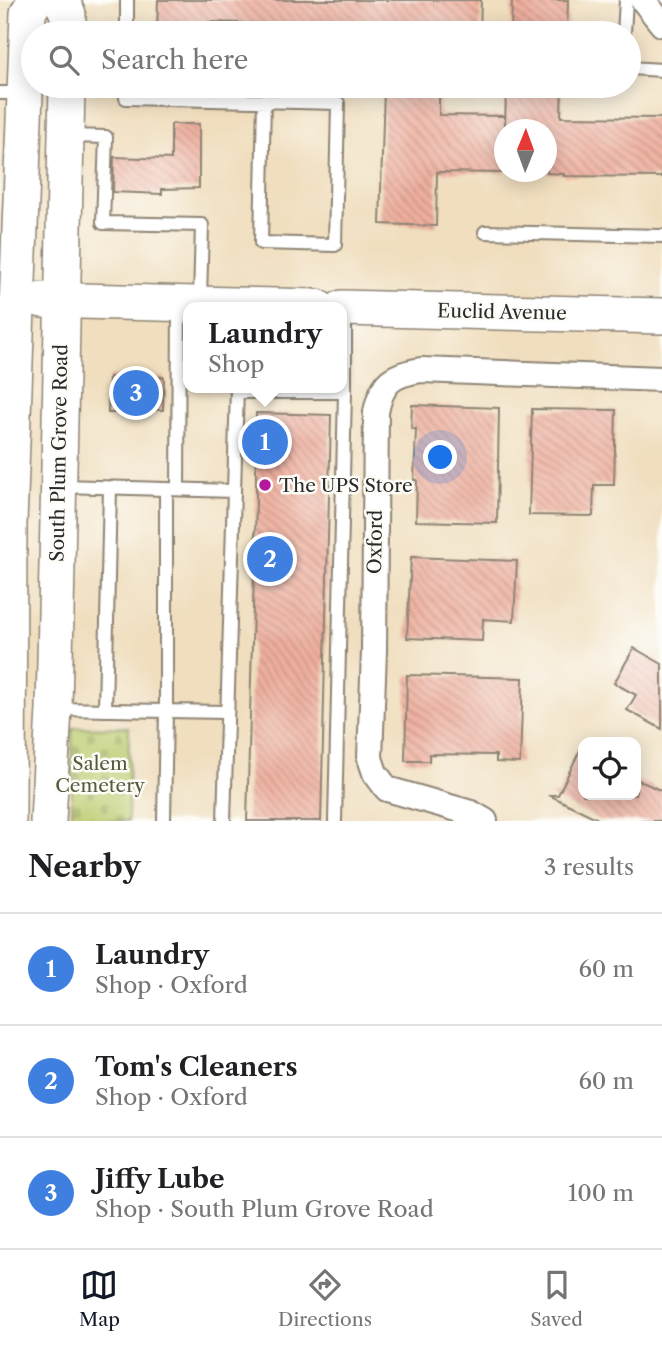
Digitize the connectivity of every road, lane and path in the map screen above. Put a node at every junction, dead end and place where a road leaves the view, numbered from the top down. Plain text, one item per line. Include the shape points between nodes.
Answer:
1 (36, 0) edge
2 (61, 0) edge
3 (127, 0) edge
4 (626, 0) edge
5 (643, 0) edge
6 (26, 21) edge
7 (68, 21) edge
8 (127, 21) edge
9 (625, 21) edge
10 (662, 24) edge
11 (21, 50) edge
12 (641, 69) edge
13 (662, 70) edge
14 (13, 93) edge
15 (67, 98) edge
16 (126, 98) edge
17 (264, 100) junction
18 (67, 136) junction
19 (485, 232) dead end
20 (662, 236) edge
21 (9, 299) edge
22 (63, 301) junction
23 (190, 302) edge
24 (183, 304) edge
25 (347, 308) edge
26 (662, 316) edge
27 (183, 376) edge
28 (662, 379) edge
29 (237, 393) edge
30 (345, 393) edge
31 (58, 486) junction
32 (110, 488) junction
33 (172, 489) junction
34 (234, 491) junction
35 (5, 499) edge
36 (5, 626) edge
37 (54, 709) junction
38 (105, 710) junction
39 (166, 711) junction
40 (227, 712) junction
41 (4, 773) edge
42 (8, 821) edge
43 (48, 821) edge
44 (164, 821) edge
45 (224, 821) edge
46 (335, 821) edge
47 (485, 821) edge

1 - 6 main road
2 - 7 main road
3 - 8 lane
4 - 9 lane
5 - 10 street
11 - 14 main road
12 - 13 lane
14 - 21 main road via 18,158
15 - 18 main road, South Plum Grove Road
16 - 17 lane
17 - 17 lane via 338,103 335,244 261,243
18 - 22 main road, South Plum Grove Road
18 - 23 lane via 106,137 103,223 202,225
19 - 20 lane
21 - 22 main road, Euclid Avenue
21 - 35 main road
22 - 24 main road, Euclid Avenue
22 - 31 main road, South Plum Grove Road
25 - 26 main road, Euclid Avenue
27 - 33 lane
28 - 47 street, Oxford via 421,370 387,382 379,394 370,758 387,789
29 - 34 lane
30 - 46 lane
31 - 32 lane
31 - 37 main road, South Plum Grove Road
32 - 33 lane
32 - 38 lane
33 - 34 lane
33 - 39 lane
34 - 40 lane
35 - 36 main road
36 - 41 main road
37 - 38 lane
37 - 43 main road, South Plum Grove Road
38 - 39 lane
39 - 40 lane
39 - 44 lane
40 - 45 lane
41 - 42 main road

